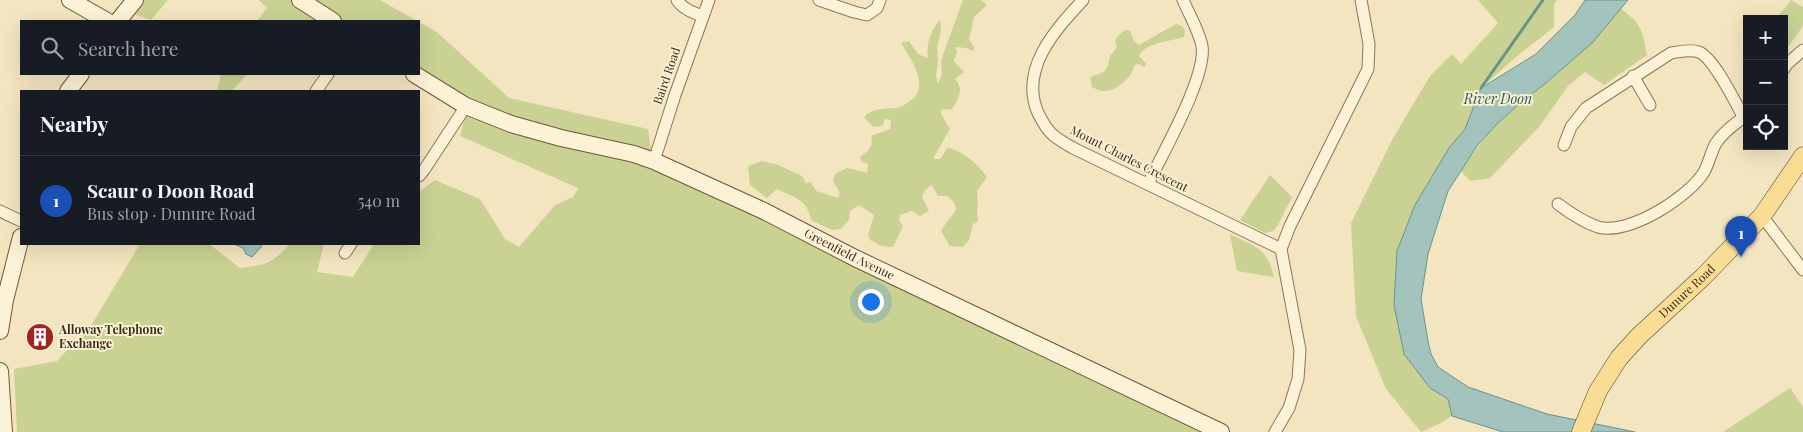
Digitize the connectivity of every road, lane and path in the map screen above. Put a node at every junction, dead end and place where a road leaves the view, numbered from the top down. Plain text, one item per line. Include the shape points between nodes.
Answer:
1 (70, 0) edge
2 (135, 0) edge
3 (300, 0) edge
4 (677, 0) edge
5 (709, 0) edge
6 (819, 0) edge
7 (880, 0) edge
8 (1083, 0) edge
9 (1183, 0) edge
10 (1361, 0) edge
11 (703, 16) junction
12 (105, 20) edge
13 (119, 20) edge
14 (331, 20) edge
15 (1803, 50) edge
16 (1788, 62) edge
17 (80, 75) edge
18 (327, 75) edge
19 (416, 75) edge
20 (1633, 76) junction
21 (69, 90) edge
22 (317, 90) edge
23 (1650, 105) dead end
24 (466, 106) junction
25 (1743, 113) edge
26 (1743, 118) edge
27 (1564, 146) dead end
28 (1803, 156) edge
29 (654, 161) junction
30 (420, 175) edge
31 (1148, 184) junction
32 (1558, 204) dead end
33 (0, 211) edge
34 (1762, 216) junction
35 (20, 220) edge
36 (20, 242) edge
37 (1281, 250) junction
38 (1803, 270) edge
39 (0, 331) edge
40 (0, 371) edge
41 (4, 432) edge
42 (1221, 432) edge
43 (1275, 432) edge
44 (1581, 432) edge

1 - 12 street
2 - 13 street
3 - 14 street
4 - 11 street
5 - 11 street, Baird Road
6 - 7 street via 867,15 877,8
8 - 31 street, Mount Charles Crescent via 1050,37 1036,65 1032,90 1035,107 1052,134 1073,148
9 - 31 street via 1202,44 1203,56 1194,87
10 - 37 street via 1370,44 1368,69
11 - 29 street, Baird Road
15 - 16 street
17 - 21 street
18 - 22 street
19 - 24 street, Greenfield Avenue
20 - 23 street
20 - 25 street via 1670,53 1700,52 1716,68
20 - 27 street via 1586,108 1571,127
24 - 29 street, Greenfield Avenue via 511,124
24 - 30 street
26 - 32 street via 1716,143 1704,172 1685,192 1634,224 1615,229 1598,227
28 - 34 main road, Dunure Road
29 - 42 street, Greenfield Avenue
31 - 37 street, Mount Charles Crescent
33 - 35 street
34 - 38 street
34 - 44 main road, Dunure Road via 1619,358 1598,390
36 - 39 street
37 - 43 street via 1300,350 1298,379
40 - 41 street

